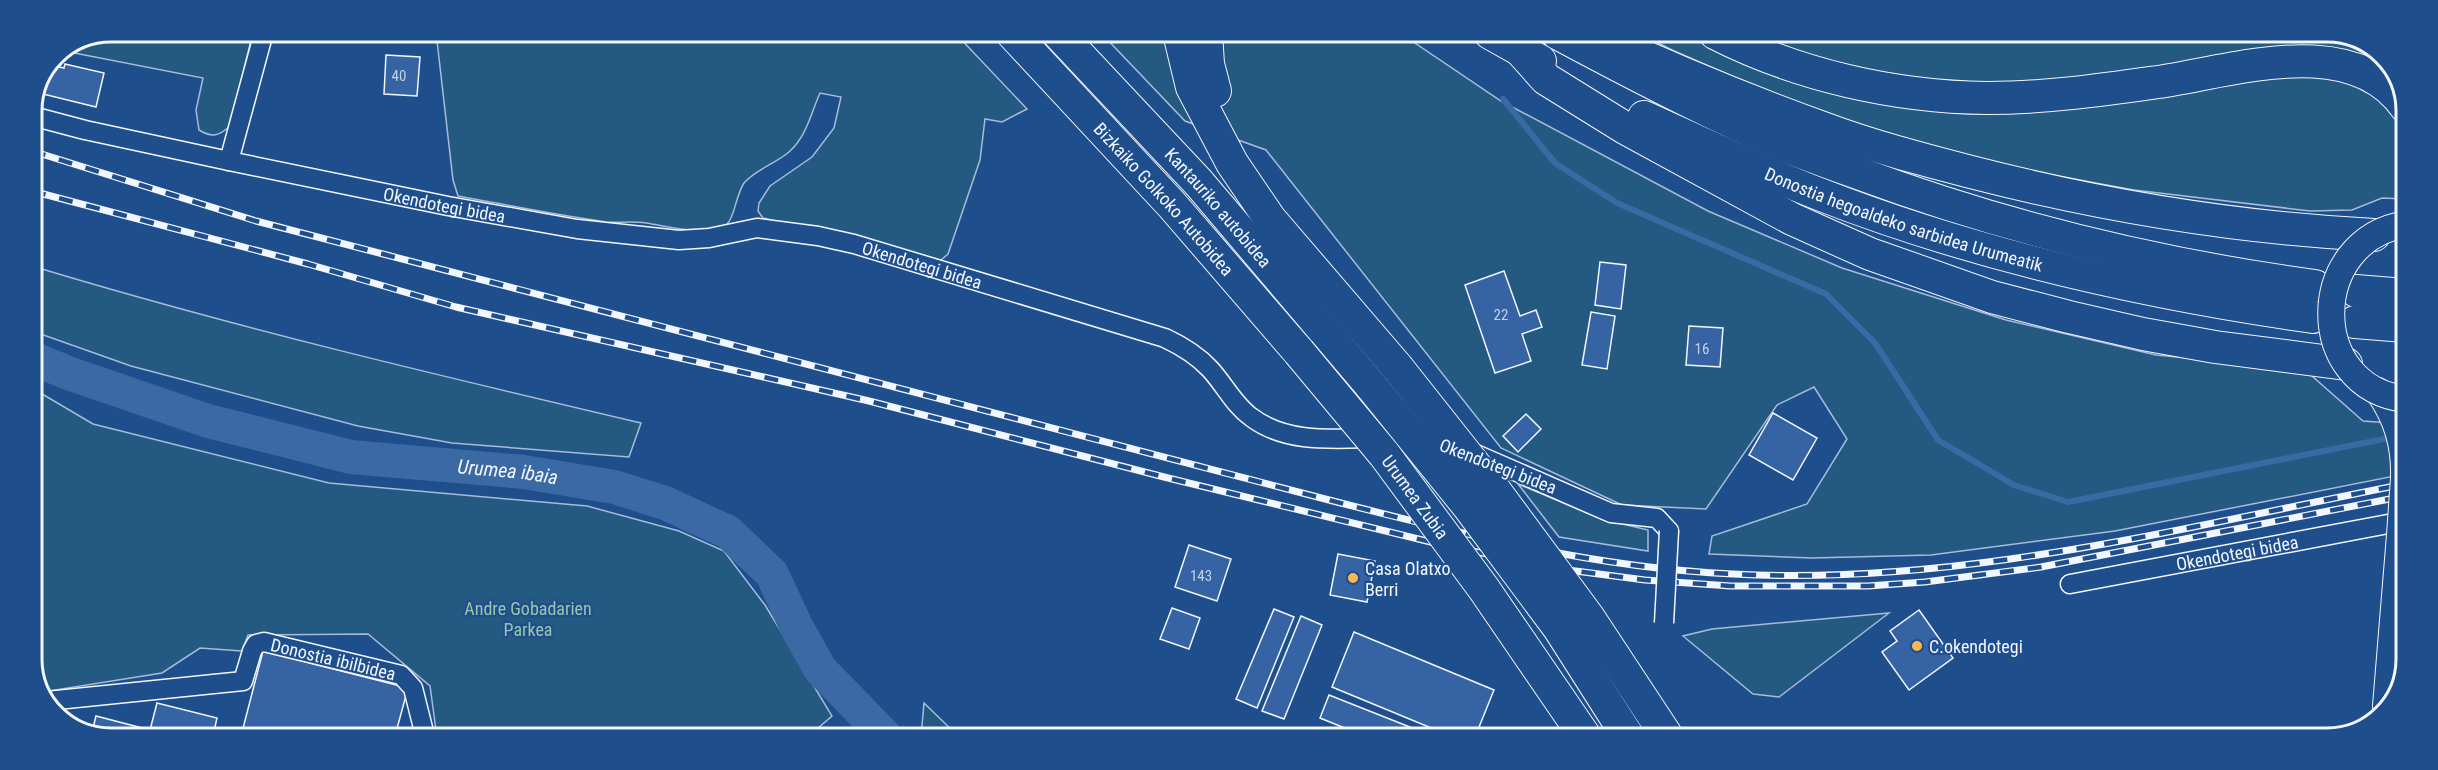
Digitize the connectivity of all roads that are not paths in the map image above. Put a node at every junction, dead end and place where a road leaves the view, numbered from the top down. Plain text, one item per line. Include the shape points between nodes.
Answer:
1 (261, 42) edge
2 (1019, 42) edge
3 (1066, 42) edge
4 (1181, 42) edge
5 (1207, 42) edge
6 (1506, 42) edge
7 (1574, 42) edge
8 (1612, 42) edge
9 (1736, 42) edge
10 (1521, 51) junction
11 (2394, 95) edge
12 (42, 119) edge
13 (230, 161) junction
14 (2396, 226) edge
15 (2315, 286) dead end
16 (2356, 291) dead end
17 (2396, 294) edge
18 (1352, 313) junction
19 (2313, 317) dead end
20 (2355, 322) dead end
21 (2396, 325) edge
22 (1299, 352) joint
23 (2346, 364) junction
24 (1372, 387) joint
25 (2378, 391) junction
26 (2396, 396) edge
27 (2396, 425) edge
28 (2396, 523) edge
29 (2396, 579) edge
30 (2070, 584) dead end
31 (1664, 623) dead end
32 (2387, 693) edge
33 (56, 700) edge
34 (423, 728) edge
35 (1579, 728) edge
36 (1623, 728) edge
37 (1661, 728) edge

1 - 13 street
2 - 22 highway, Bizkaiko Golkoko Autobidea via 1172,205
3 - 24 highway, Kantauriko autobidea via 1199,183
4 - 18 highway via 1192,87 1232,163 1270,219
5 - 18 highway via 1218,103 1247,164
6 - 10 highway, Donostia hegoaldeko sarbidea Urumeatik
7 - 15 highway, Donostia hegoaldeko sarbidea Urumeatik via 1762,136 1899,189 2089,245
8 - 14 highway via 1825,129 1920,159 2088,201 2316,232
9 - 11 highway via 1809,70 1885,88 1940,95 2074,94 2298,61 2355,69
10 - 19 highway, Donostia hegoaldeko sarbidea Urumeatik via 1633,111 1750,166 1887,219 2079,275 2162,293
10 - 23 highway via 1546,79 1605,116 1792,219 1870,254 1992,297 2143,334
12 - 13 street, Okendotegi bidea
13 - 31 street, Okendotegi bidea, bridge via 577,229 679,240 767,228 854,244 1165,338 1199,358 1242,410 1270,428 1332,439 1396,437 1448,443 1611,513 1657,518 1669,531
14 - 23 main road, bridge via 2357,248 2335,283 2330,303 2334,335
16 - 17 highway
18 - 37 highway, bridge via 1496,492 1576,600
20 - 21 highway
22 - 35 highway, Urumea Zubia, bridge via 1384,454 1484,589
23 - 25 main road, bridge
24 - 36 highway, Urumea Zubia, bridge via 1469,507 1559,628
25 - 26 main road, bridge
25 - 27 main road
28 - 30 street, Okendotegi bidea
29 - 32 main road, bridge
33 - 34 street, Donostia ibilbidea via 243,681 252,651 264,642 401,675 413,688

